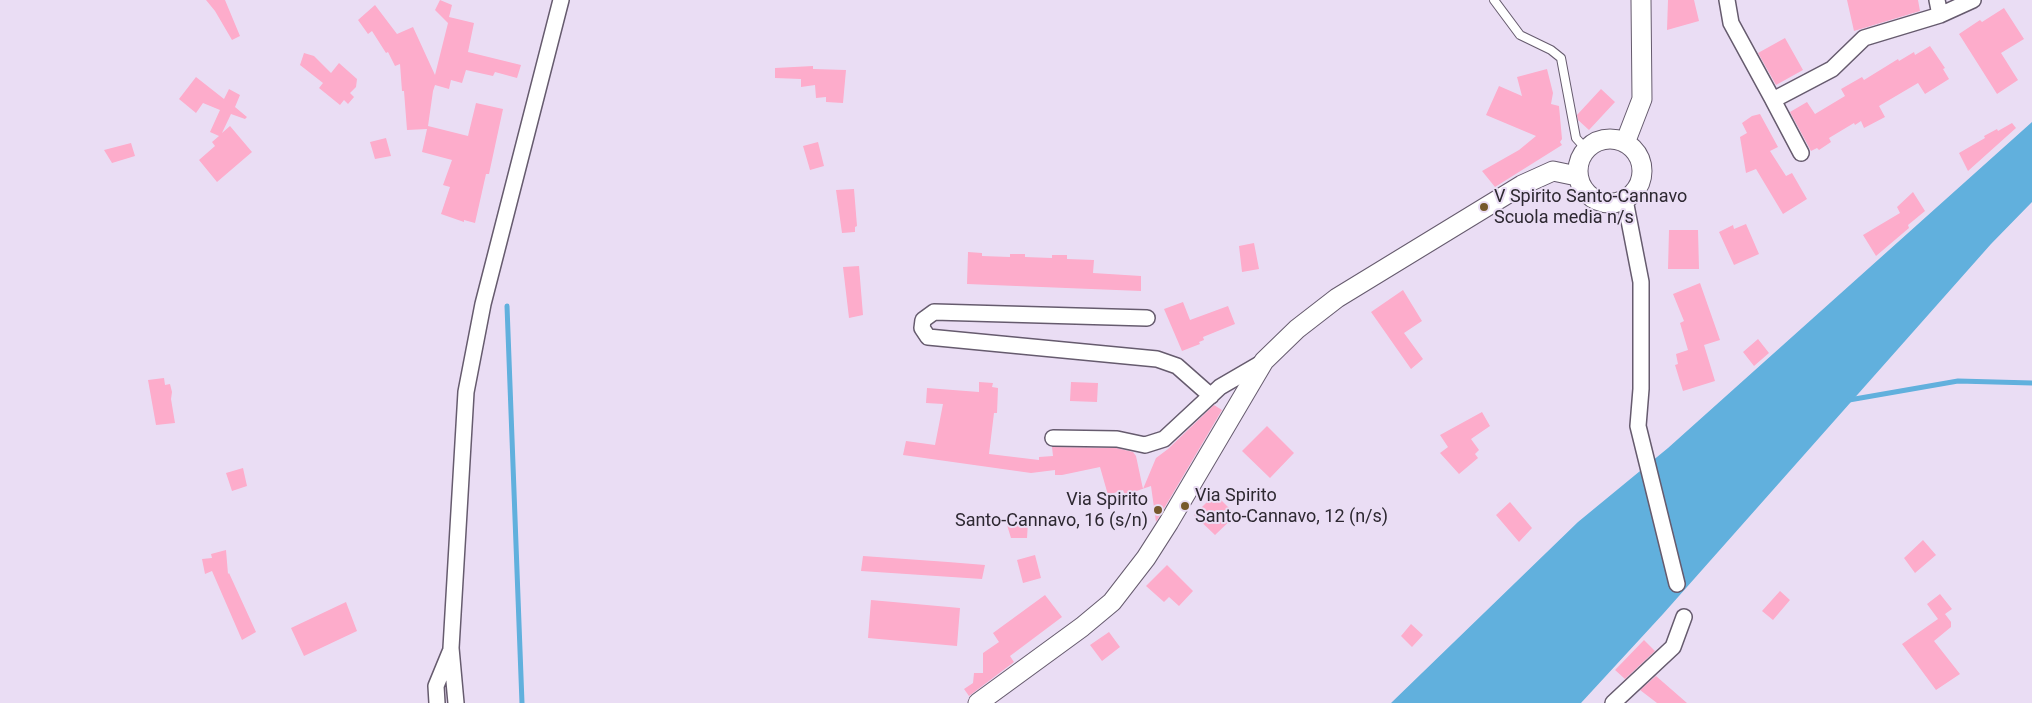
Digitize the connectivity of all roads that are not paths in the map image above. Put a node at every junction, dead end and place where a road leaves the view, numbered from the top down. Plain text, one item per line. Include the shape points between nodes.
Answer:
1 (562, 0) edge
2 (1494, 0) edge
3 (1641, 0) edge
4 (1727, 0) edge
5 (1937, 0) edge
6 (1973, 0) edge
7 (1940, 15) junction
8 (1773, 100) junction
9 (1625, 143) junction
10 (1586, 149) junction
11 (1801, 154) dead end
12 (1577, 176) junction
13 (1625, 200) junction
14 (1147, 318) dead end
15 (1264, 361) junction
16 (1211, 396) junction
17 (1053, 438) dead end
18 (1678, 584) dead end
19 (1684, 617) dead end
20 (452, 648) junction
21 (436, 703) edge
22 (456, 703) edge
23 (978, 703) edge
24 (1613, 703) edge

1 - 20 street via 483,304 466,392
2 - 10 lane via 1520,35 1561,58 1576,138
3 - 9 street via 1642,99
4 - 8 street via 1731,23
5 - 7 street
6 - 7 street
7 - 8 street via 1864,38 1832,69
8 - 11 street
9 - 10 street via 1612,139 1597,141
9 - 13 street via 1636,152 1642,164 1642,178 1636,191
10 - 12 street via 1578,162
12 - 13 street via 1583,190 1595,201 1610,204
12 - 15 street via 1553,171 1522,185 1337,298 1297,329
13 - 18 street via 1641,282 1638,426
14 - 16 street via 934,312 923,320 922,328 928,337 1157,359 1177,366
15 - 16 street
15 - 23 street via 1160,536 1112,602
16 - 17 street via 1164,439 1145,445 1117,439
19 - 24 street via 1673,647
20 - 21 street via 436,686
20 - 22 street

